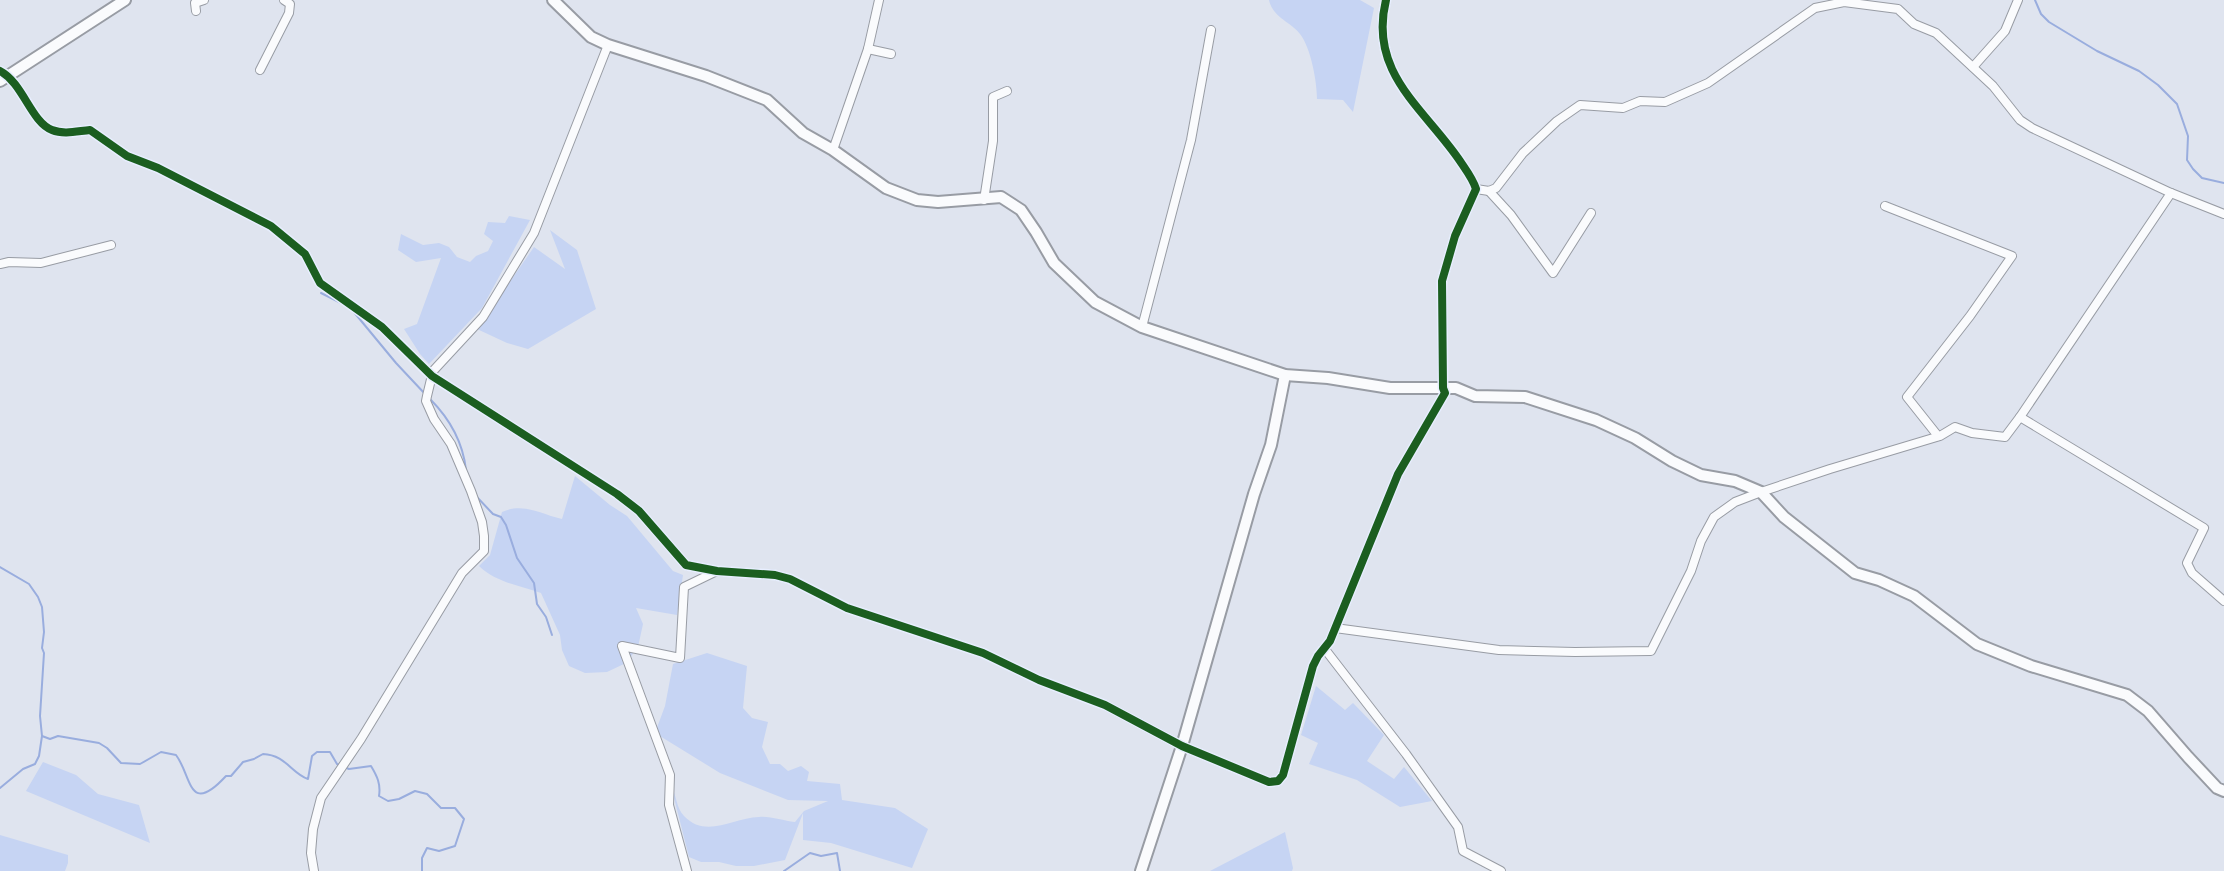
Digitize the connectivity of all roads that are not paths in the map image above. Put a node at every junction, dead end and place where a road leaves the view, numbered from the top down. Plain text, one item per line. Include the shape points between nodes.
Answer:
1 (125, 0) edge
2 (204, 0) edge
3 (284, 0) edge
4 (553, 0) edge
5 (879, 0) edge
6 (1386, 0) edge
7 (2018, 0) edge
8 (196, 11) dead end
9 (1211, 30) dead end
10 (608, 45) junction
11 (868, 49) junction
12 (891, 54) dead end
13 (1973, 67) junction
14 (260, 70) dead end
15 (3, 76) edge
16 (1007, 91) dead end
17 (833, 150) junction
18 (1476, 189) junction
19 (1490, 191) junction
20 (2171, 193) junction
21 (984, 200) junction
22 (1885, 206) dead end
23 (1591, 213) dead end
24 (2224, 214) edge
25 (111, 245) dead end
26 (0, 264) edge
27 (1142, 327) junction
28 (1285, 375) junction
29 (432, 376) junction
30 (1443, 388) junction
31 (2020, 417) junction
32 (1938, 436) junction
33 (1761, 492) junction
34 (717, 571) junction
35 (2224, 601) edge
36 (1335, 628) junction
37 (1324, 648) junction
38 (1182, 746) junction
39 (2224, 791) edge
40 (314, 871) edge
41 (687, 871) edge
42 (1141, 871) edge
43 (1501, 871) edge

1 - 15 street
2 - 8 street via 195,3
3 - 14 street via 290,3 289,13
4 - 10 street via 591,37
5 - 11 street
6 - 18 street via 1384,52 1405,94 1449,144
7 - 13 street via 2005,31
9 - 27 street via 1191,140
10 - 17 street via 767,100 803,133
10 - 29 street via 534,233 483,317
11 - 12 street
11 - 17 street
13 - 19 street via 1936,33 1914,24 1898,9 1844,2 1815,8 1708,83 1665,102 1640,101 1623,108 1580,105 1523,153
13 - 20 street via 2020,120 2032,128
15 - 29 street via 51,130 90,130 127,156 271,226 305,254 320,282 381,327
16 - 21 street via 993,97 993,141
17 - 21 street via 886,188 917,200
18 - 19 street
18 - 30 street via 1455,236 1442,281
19 - 23 street via 1553,273
20 - 24 street
20 - 31 street
21 - 27 street via 1001,197 1021,210 1054,264 1095,302
22 - 32 street via 2012,256 1907,397
25 - 26 street via 41,263
27 - 28 street
28 - 30 street via 1390,388
28 - 38 street via 1271,445
29 - 34 street via 617,494 639,511 686,565
29 - 40 street via 426,401 451,444 471,491 482,522 484,551 462,573 321,798 313,829
30 - 33 street via 1456,388 1475,396 1525,396 1596,420 1701,475 1735,481
30 - 36 street via 1445,393 1398,474
31 - 32 street via 2005,437 1955,427
31 - 35 street via 2204,528 2187,563 2192,573
32 - 33 street
33 - 36 street via 1735,502 1714,517 1651,651 1499,650
33 - 39 street via 1784,517 1855,573 1914,597 1977,644 2031,666 2127,695 2148,711 2217,788
34 - 38 street via 790,579 847,608 983,653 1105,705
34 - 41 street via 684,587 680,658 621,646 670,775 669,805
36 - 37 street
37 - 38 street via 1308,681 1283,775 1278,781 1269,782
37 - 43 street via 1458,826 1463,851
38 - 42 street

